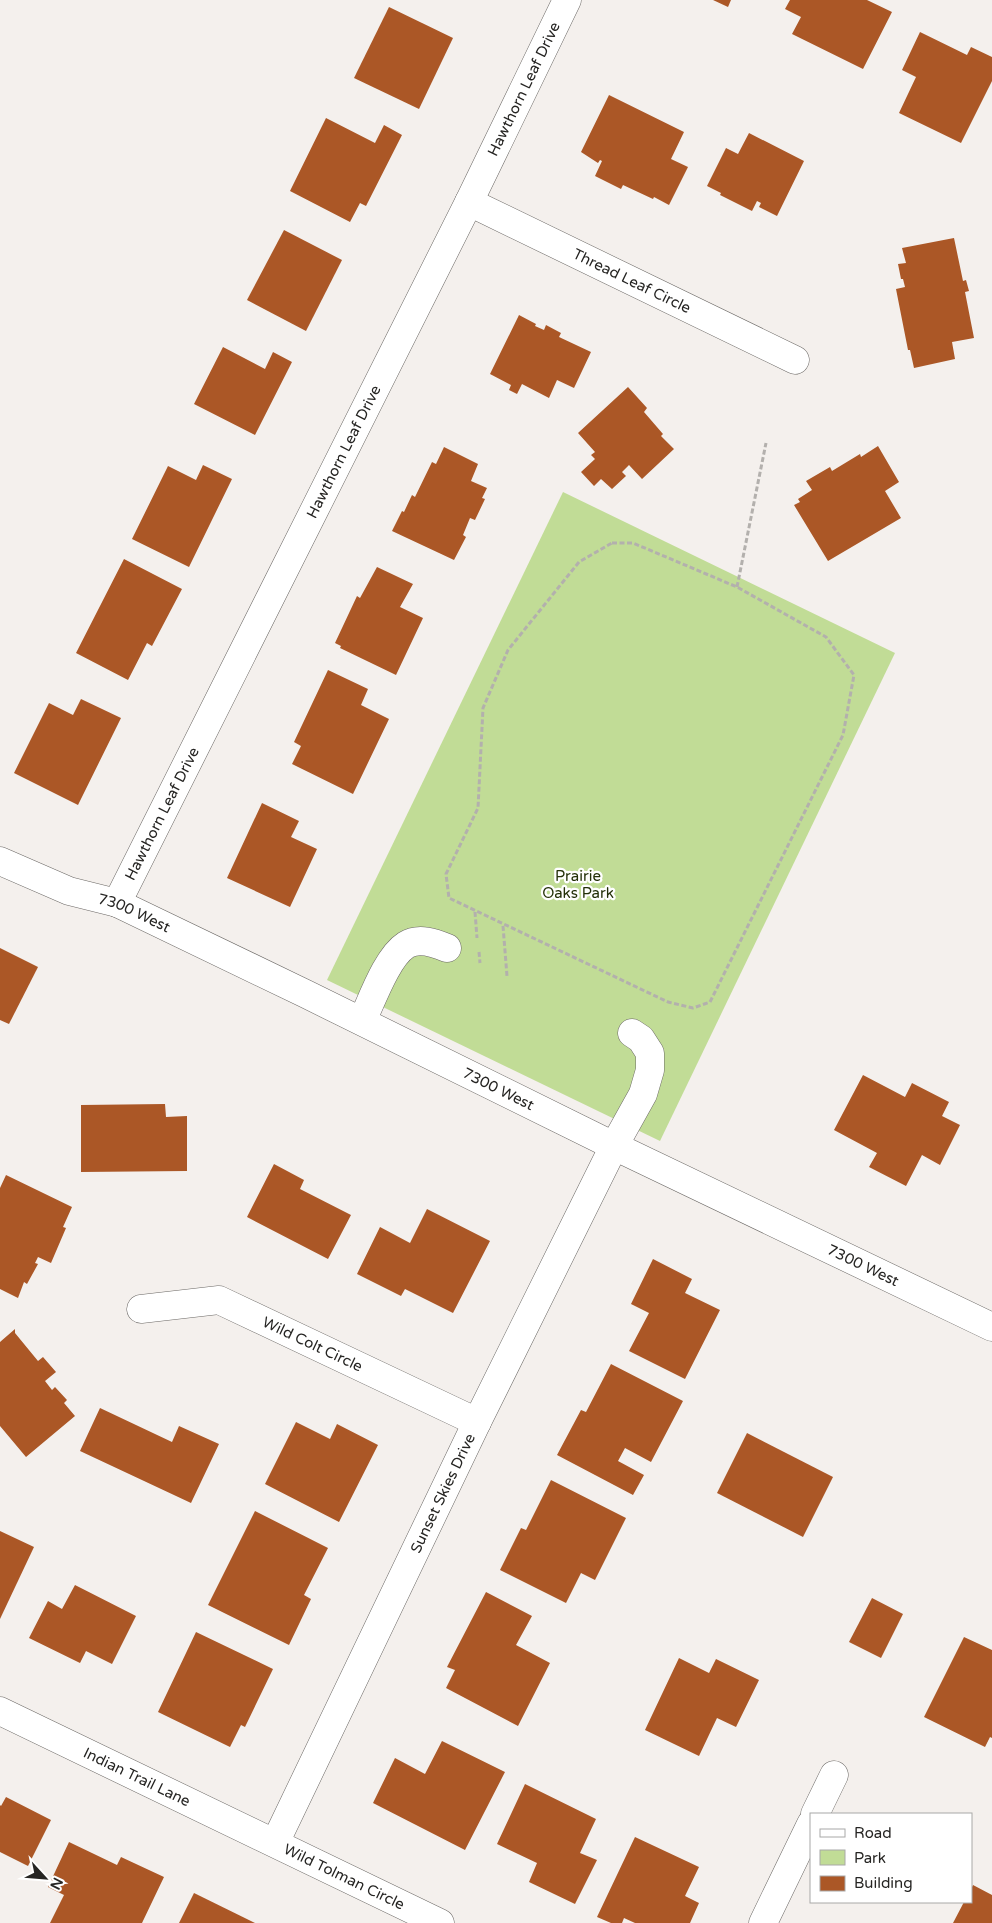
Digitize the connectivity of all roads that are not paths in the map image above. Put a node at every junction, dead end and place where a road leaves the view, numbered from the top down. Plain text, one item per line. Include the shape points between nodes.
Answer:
1 (567, 0) edge
2 (469, 202) junction
3 (794, 360) dead end
4 (0, 861) edge
5 (117, 903) junction
6 (447, 948) dead end
7 (362, 1021) junction
8 (632, 1033) dead end
9 (614, 1146) junction
10 (141, 1309) dead end
11 (992, 1327) edge
12 (477, 1422) junction
13 (0, 1711) edge
14 (834, 1775) dead end
15 (815, 1813) edge
16 (810, 1826) edge
17 (275, 1843) junction
18 (440, 1923) edge
19 (763, 1923) edge

1 - 2 street, Hawthorn Leaf Drive
2 - 3 street, Thread Leaf Circle
2 - 5 street, Hawthorn Leaf Drive
4 - 5 street, 7300 West via 69,891
5 - 7 street, 7300 West
6 - 7 street via 433,942 407,944 395,956
7 - 9 street, 7300 West
8 - 9 street, Sunset Skies Drive via 650,1053 650,1070 643,1094
9 - 11 street, 7300 West
9 - 12 street, Sunset Skies Drive
10 - 12 street, Wild Colt Circle via 219,1300
12 - 17 street, Sunset Skies Drive
13 - 17 street, Indian Trail Lane
14 - 15 street
16 - 19 street
17 - 18 street, Wild Tolman Circle

